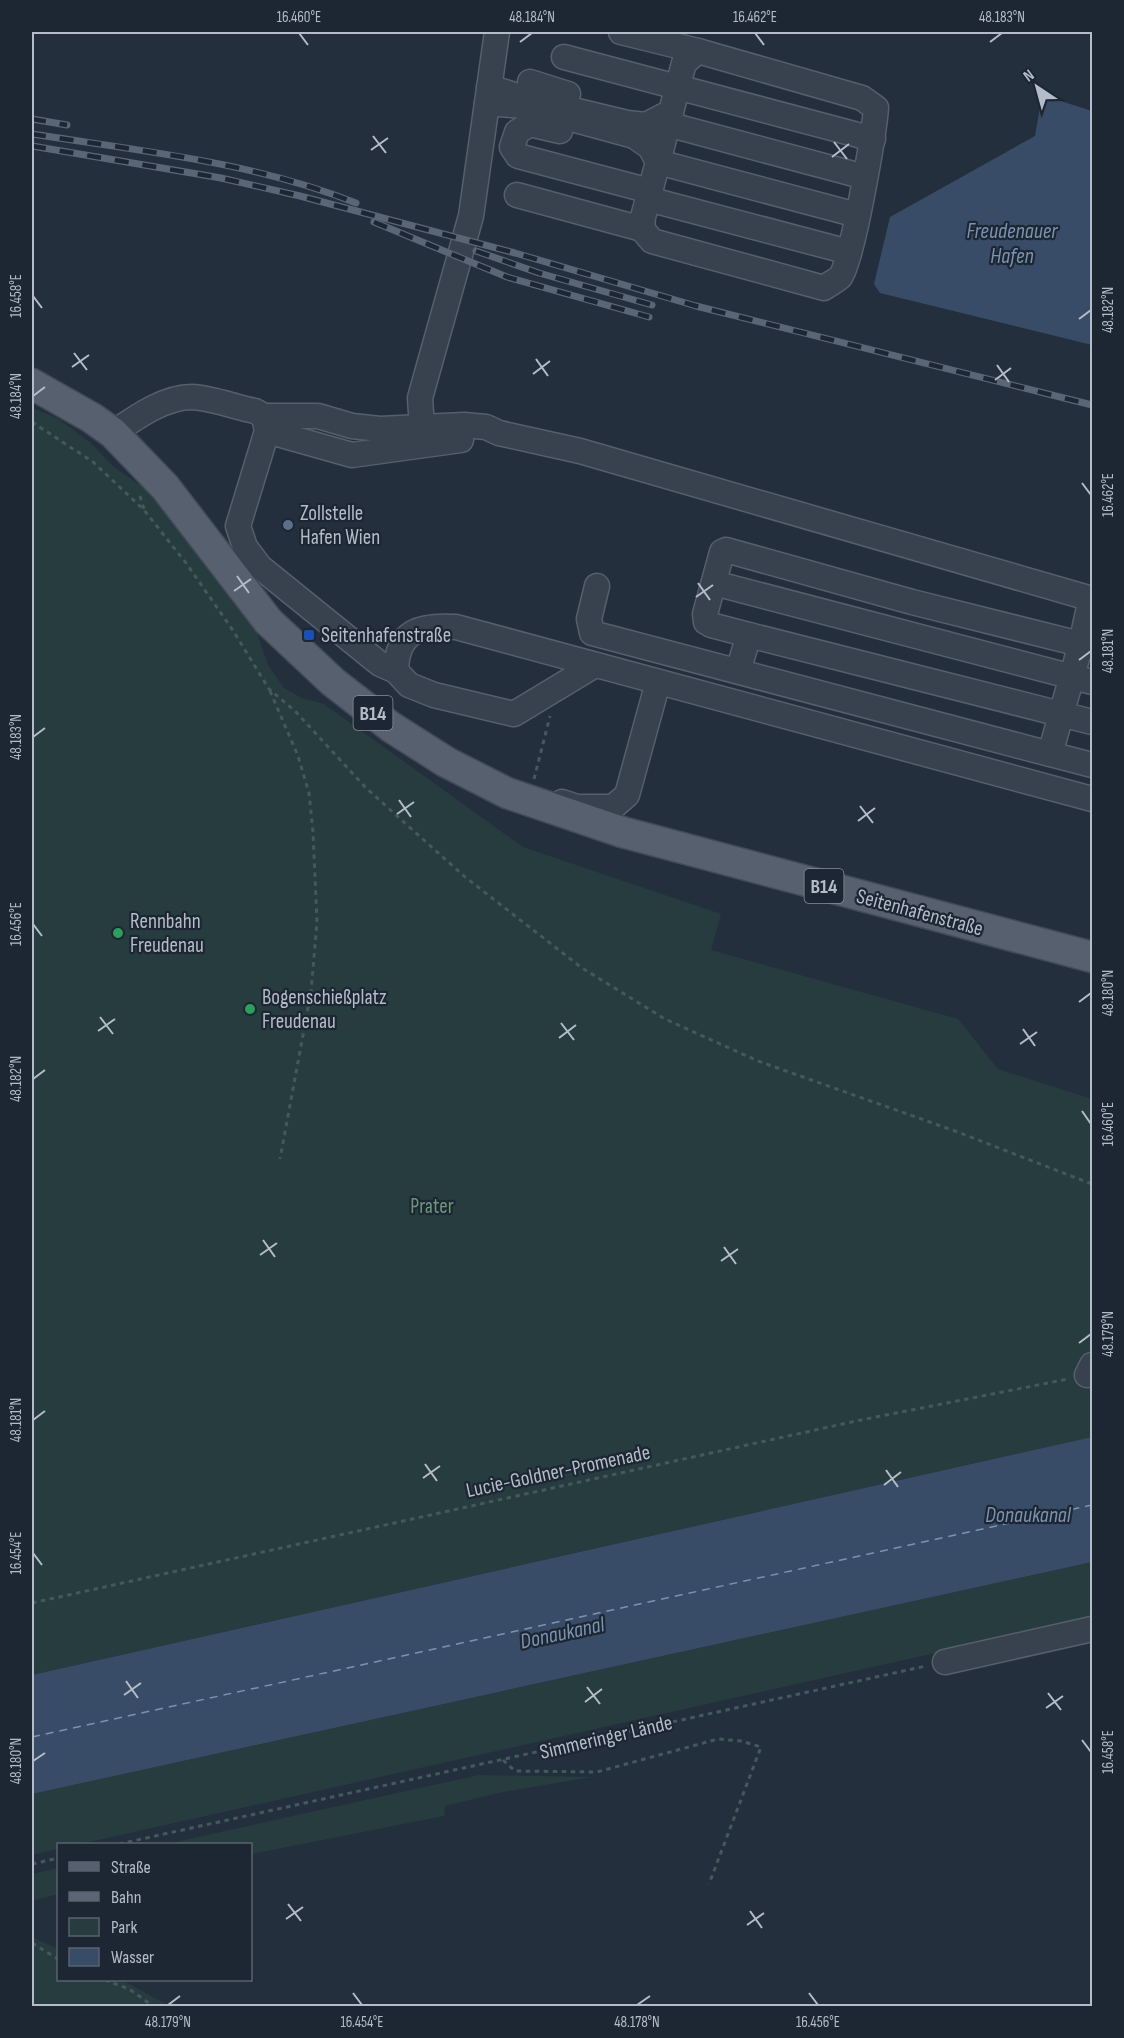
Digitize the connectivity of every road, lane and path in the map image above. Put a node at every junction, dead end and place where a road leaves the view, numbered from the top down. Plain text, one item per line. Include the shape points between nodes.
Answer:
1 (497, 32) edge
2 (621, 32) edge
3 (698, 51) junction
4 (564, 57) dead end
5 (530, 82) dead end
6 (678, 87) junction
7 (488, 95) junction
8 (669, 118) junction
9 (624, 128) junction
10 (873, 139) junction
11 (658, 162) junction
12 (865, 177) junction
13 (517, 195) dead end
14 (649, 195) junction
15 (857, 215) junction
16 (642, 229) junction
17 (849, 252) junction
18 (32, 384) edge
19 (32, 422) edge
20 (266, 424) junction
21 (422, 428) junction
22 (113, 433) junction
23 (499, 433) junction
24 (714, 583) junction
25 (597, 586) dead end
26 (1092, 598) edge
27 (749, 635) junction
28 (1087, 645) edge
29 (595, 665) junction
30 (396, 671) junction
31 (738, 671) junction
32 (1082, 680) edge
33 (658, 682) junction
34 (556, 688) junction
35 (269, 689) junction
36 (1061, 714) junction
37 (1092, 722) edge
38 (1050, 754) junction
39 (1092, 765) edge
40 (481, 780) junction
41 (533, 784) dead end
42 (1092, 799) edge
43 (1092, 957) edge
44 (280, 1159) dead end
45 (1092, 1184) edge
46 (1090, 1370) edge
47 (32, 1603) edge
48 (1092, 1629) edge
49 (945, 1662) joint
50 (503, 1760) junction
51 (128, 1843) edge
52 (57, 1858) edge
53 (32, 1864) edge
54 (709, 1884) dead end
55 (32, 1943) edge
56 (57, 1958) edge
57 (108, 1981) edge
58 (153, 2007) edge

1 - 7 lane
2 - 3 lane
3 - 6 lane via 684,63
3 - 10 lane via 862,98 876,108
4 - 6 lane
5 - 9 lane via 618,108 629,116
6 - 8 lane
6 - 10 lane
7 - 9 lane
7 - 21 lane via 471,216 420,398
8 - 9 lane
8 - 11 lane
8 - 12 lane
9 - 11 lane via 650,147
9 - 14 lane via 615,142 530,124 517,132 512,147 518,156
10 - 12 lane
11 - 14 lane
11 - 15 lane
12 - 15 lane
13 - 16 lane
14 - 16 lane
14 - 17 lane
15 - 17 lane
16 - 17 lane via 652,241 824,288 841,276
18 - 22 main road, Seitenhafenstraße / B14
19 - 35 path via 93,462 144,510 186,564
20 - 21 lane via 318,416 352,426
20 - 22 lane via 255,411 193,397 177,399
20 - 23 lane via 352,455 487,438
20 - 30 lane via 238,526 244,547 260,567 380,664
21 - 23 lane via 464,425
22 - 40 main road, Seitenhafenstraße / B14 via 165,487 268,621 333,682 391,727
23 - 26 lane via 592,454
24 - 27 lane via 706,622
24 - 28 lane via 722,552 726,550
24 - 32 lane
25 - 31 lane via 589,619 592,633
26 - 28 lane
27 - 31 lane
27 - 36 lane
28 - 32 lane
29 - 30 lane via 482,633 436,626 416,630 404,640 397,654
29 - 33 lane
29 - 34 lane
30 - 34 lane via 409,685 434,695 514,714
31 - 38 lane
32 - 36 lane
33 - 40 lane via 627,795 613,807 578,807
33 - 42 lane
34 - 41 path
35 - 44 path via 298,756 309,793 317,922 311,992
35 - 45 path via 295,711 366,788 465,877 582,968 665,1019 758,1061
36 - 37 lane
36 - 38 lane
38 - 39 lane
40 - 43 main road, Seitenhafenstraße / B14 via 507,793 622,832
46 - 47 path, Lucie-Goldner-Promenade
48 - 49 lane
49 - 50 path, Simmeringer Lände
50 - 51 path, Simmeringer Lände
50 - 54 path via 515,1771 597,1772 718,1739 761,1747
52 - 53 path
55 - 56 path
57 - 58 path via 129,1989

